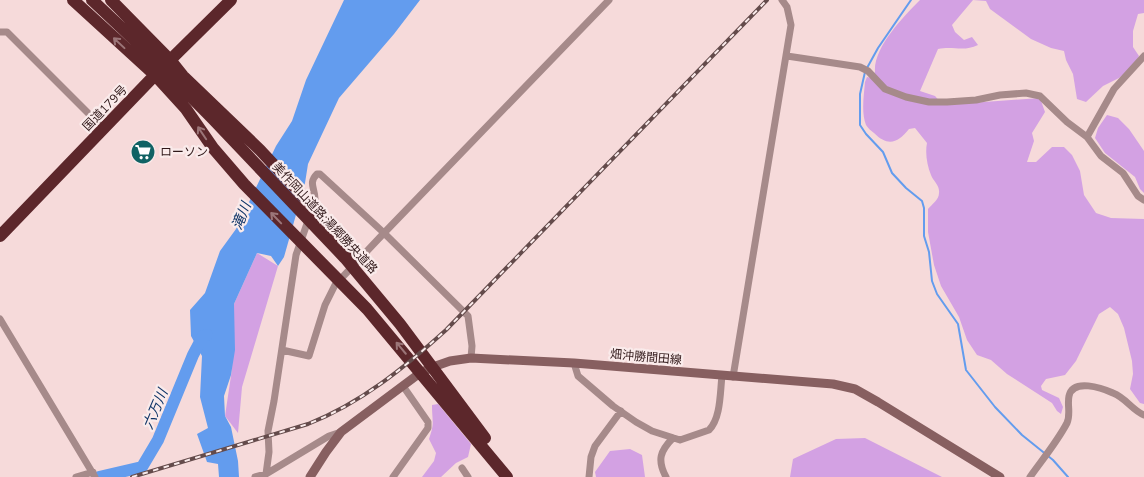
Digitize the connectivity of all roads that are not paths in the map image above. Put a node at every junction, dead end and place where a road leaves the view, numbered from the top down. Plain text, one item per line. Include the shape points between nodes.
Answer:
1 (73, 0) edge
2 (92, 0) edge
3 (111, 0) edge
4 (231, 0) edge
5 (609, 0) edge
6 (782, 0) edge
7 (0, 32) edge
8 (787, 56) junction
9 (1144, 56) edge
10 (171, 61) junction
11 (155, 75) junction
12 (104, 129) junction
13 (1087, 137) junction
14 (257, 156) junction
15 (314, 199) junction
16 (1144, 200) edge
17 (384, 233) junction
18 (0, 236) edge
19 (304, 238) junction
20 (361, 257) junction
21 (343, 277) junction
22 (0, 319) edge
23 (282, 350) junction
24 (471, 358) junction
25 (574, 363) junction
26 (722, 376) junction
27 (733, 377) junction
28 (436, 381) junction
29 (403, 386) junction
30 (621, 411) junction
31 (1144, 415) edge
32 (341, 432) junction
33 (673, 438) junction
34 (462, 468) dead end
35 (266, 474) junction
36 (94, 475) edge
37 (313, 476) edge
38 (76, 477) edge
39 (255, 477) edge
40 (393, 477) edge
41 (468, 477) edge
42 (508, 477) edge
43 (512, 477) edge
44 (589, 477) edge
45 (666, 477) edge
46 (1000, 477) edge
47 (1030, 477) edge

11 -> 1 highway
2 - 14 highway, 美作岡山道路;湯郷勝央道路
3 - 10 highway
4 - 10 highway, 国道179号
5 - 17 street
6 - 8 street via 792,25
7 - 12 street via 7,32
8 - 13 street via 860,67 889,92 930,102 1032,94 1045,100 1066,122
8 - 27 street
9 - 13 street via 1114,89
10 - 11 highway, 国道179号
10 - 14 highway
11 - 12 highway, 国道179号
28 -> 11 highway via 244,184 186,109
12 - 18 highway, 国道179号
13 - 16 street via 1101,156 1123,173
14 - 28 highway via 316,210 351,252 376,284 386,306
15 - 17 street via 312,180 320,174
15 - 19 street
15 - 20 street
17 - 20 street
17 - 24 street via 468,316
19 - 21 street
19 - 23 street via 296,255
20 - 21 street
21 - 23 street via 325,305 310,356
22 - 36 street
23 - 35 street via 268,431
24 - 25 main road, 畑沖勝間田線
24 - 29 main road, 畑沖勝間田線 via 430,368
25 - 26 main road, 畑沖勝間田線
25 - 30 street via 578,376
26 - 27 main road, 畑沖勝間田線
26 - 33 street via 712,427 684,439
27 - 46 main road, 畑沖勝間田線 via 833,384 854,389
28 - 42 highway
28 - 43 highway
29 - 32 main road, 畑沖勝間田線
29 - 40 street via 428,422 428,428
30 - 33 street via 636,422
30 - 44 street via 595,446
31 - 47 street via 1116,394 1092,386 1076,388 1069,396 1065,425
32 - 35 street
32 - 37 main road, 畑沖勝間田線
33 - 45 street via 664,447 660,461
34 - 41 street
35 - 39 street
36 - 38 street

